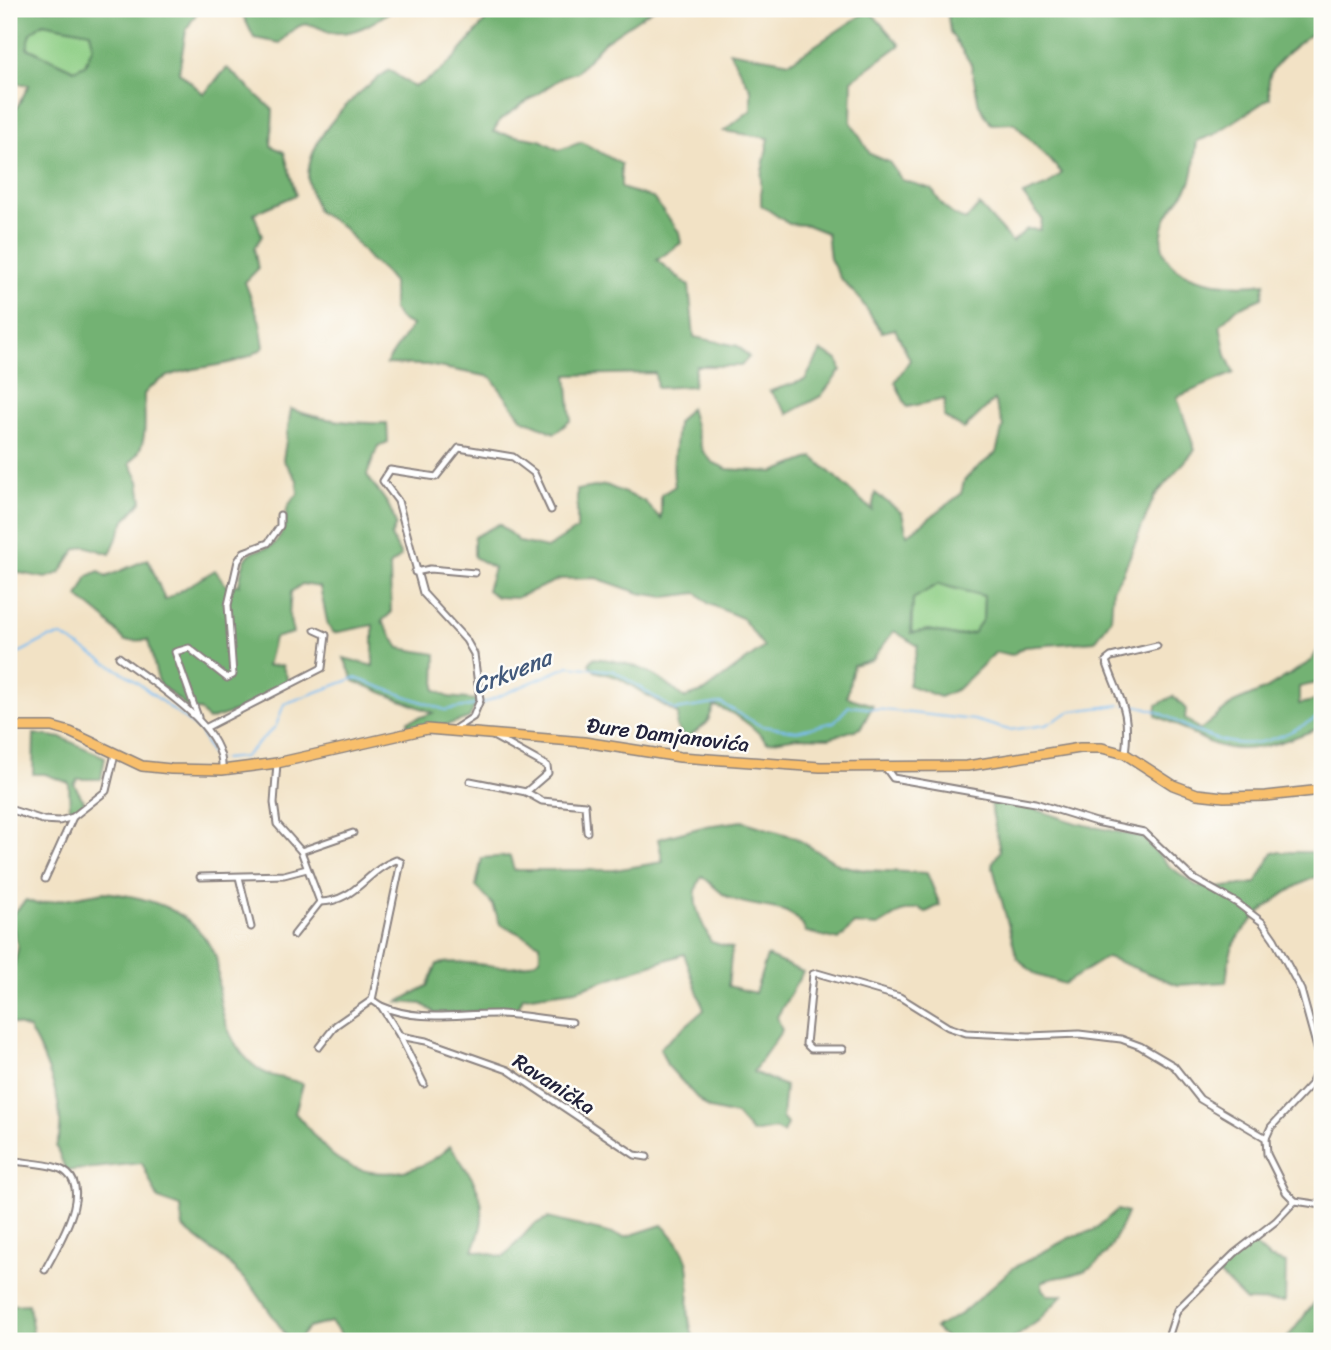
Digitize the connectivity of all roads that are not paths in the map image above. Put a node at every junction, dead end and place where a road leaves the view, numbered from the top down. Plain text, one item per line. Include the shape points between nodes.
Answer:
1 (551, 510) dead end
2 (280, 515) dead end
3 (415, 572) junction
4 (475, 573) dead end
5 (314, 630) dead end
6 (1157, 646) dead end
7 (119, 657) dead end
8 (198, 718) junction
9 (9, 727) edge
10 (207, 727) junction
11 (453, 730) junction
12 (493, 736) junction
13 (115, 754) junction
14 (1125, 754) junction
15 (223, 763) junction
16 (277, 763) junction
17 (885, 766) junction
18 (470, 781) dead end
19 (1322, 790) edge
20 (526, 792) junction
21 (9, 809) edge
22 (73, 817) junction
23 (587, 832) dead end
24 (353, 833) dead end
25 (301, 851) junction
26 (307, 869) junction
27 (200, 877) dead end
28 (239, 877) junction
29 (45, 879) dead end
30 (320, 902) junction
31 (251, 927) dead end
32 (294, 935) dead end
33 (372, 1000) junction
34 (381, 1006) junction
35 (572, 1022) dead end
36 (400, 1036) junction
37 (318, 1047) dead end
38 (843, 1049) dead end
39 (1312, 1083) junction
40 (424, 1084) dead end
41 (1322, 1087) edge
42 (1266, 1138) junction
43 (647, 1157) dead end
44 (9, 1160) edge
45 (1295, 1201) junction
46 (1322, 1205) edge
47 (45, 1269) dead end
48 (1167, 1341) edge

1 - 3 street via 534,473 513,457 464,447 455,451 436,477 390,470 383,481 398,501
2 - 8 street via 280,526 268,542 244,552 238,561 228,605 233,675 227,678 216,672 189,648 175,652
3 - 4 street
3 - 11 street via 429,603 474,654 478,708
5 - 10 street via 326,635 322,668
6 - 14 street via 1107,659 1125,706
7 - 8 street
8 - 10 street
9 - 13 main road, Đure Damjanovića via 52,727
10 - 15 street
11 - 12 main road, Đure Damjanovića
11 - 16 main road, Đure Damjanovića via 410,732
12 - 17 main road, Đure Damjanovića via 584,742 731,762
12 - 20 street via 549,768
13 - 15 main road, Đure Damjanovića via 142,766
13 - 22 street via 106,791
14 - 17 main road, Đure Damjanovića via 1080,748 967,766
14 - 19 main road, Đure Damjanovića via 1173,785 1197,794 1266,796
15 - 16 main road, Đure Damjanovića
16 - 25 street via 277,824
17 - 39 street via 893,778 1035,803 1144,832 1192,878 1262,922 1274,939 1301,990 1316,1039 1320,1059
18 - 20 street
20 - 23 street via 542,801 583,804
21 - 22 street via 43,820
22 - 29 street
24 - 25 street
25 - 26 street
26 - 28 street
26 - 30 street
27 - 28 street
28 - 31 street
30 - 32 street
30 - 33 street via 338,901 379,869 392,861 401,862
33 - 34 street
33 - 37 street via 342,1020
34 - 35 street via 423,1017 504,1014
34 - 36 street
36 - 40 street
36 - 43 street, Ravanička via 508,1070 625,1149
38 - 42 street via 811,1049 806,1044 813,974 900,997 966,1033 1079,1034 1140,1046 1174,1066 1200,1099
39 - 41 street
39 - 42 street
42 - 45 street via 1267,1154
44 - 47 street via 58,1168 75,1183 72,1218
45 - 46 street
45 - 48 street via 1177,1310

